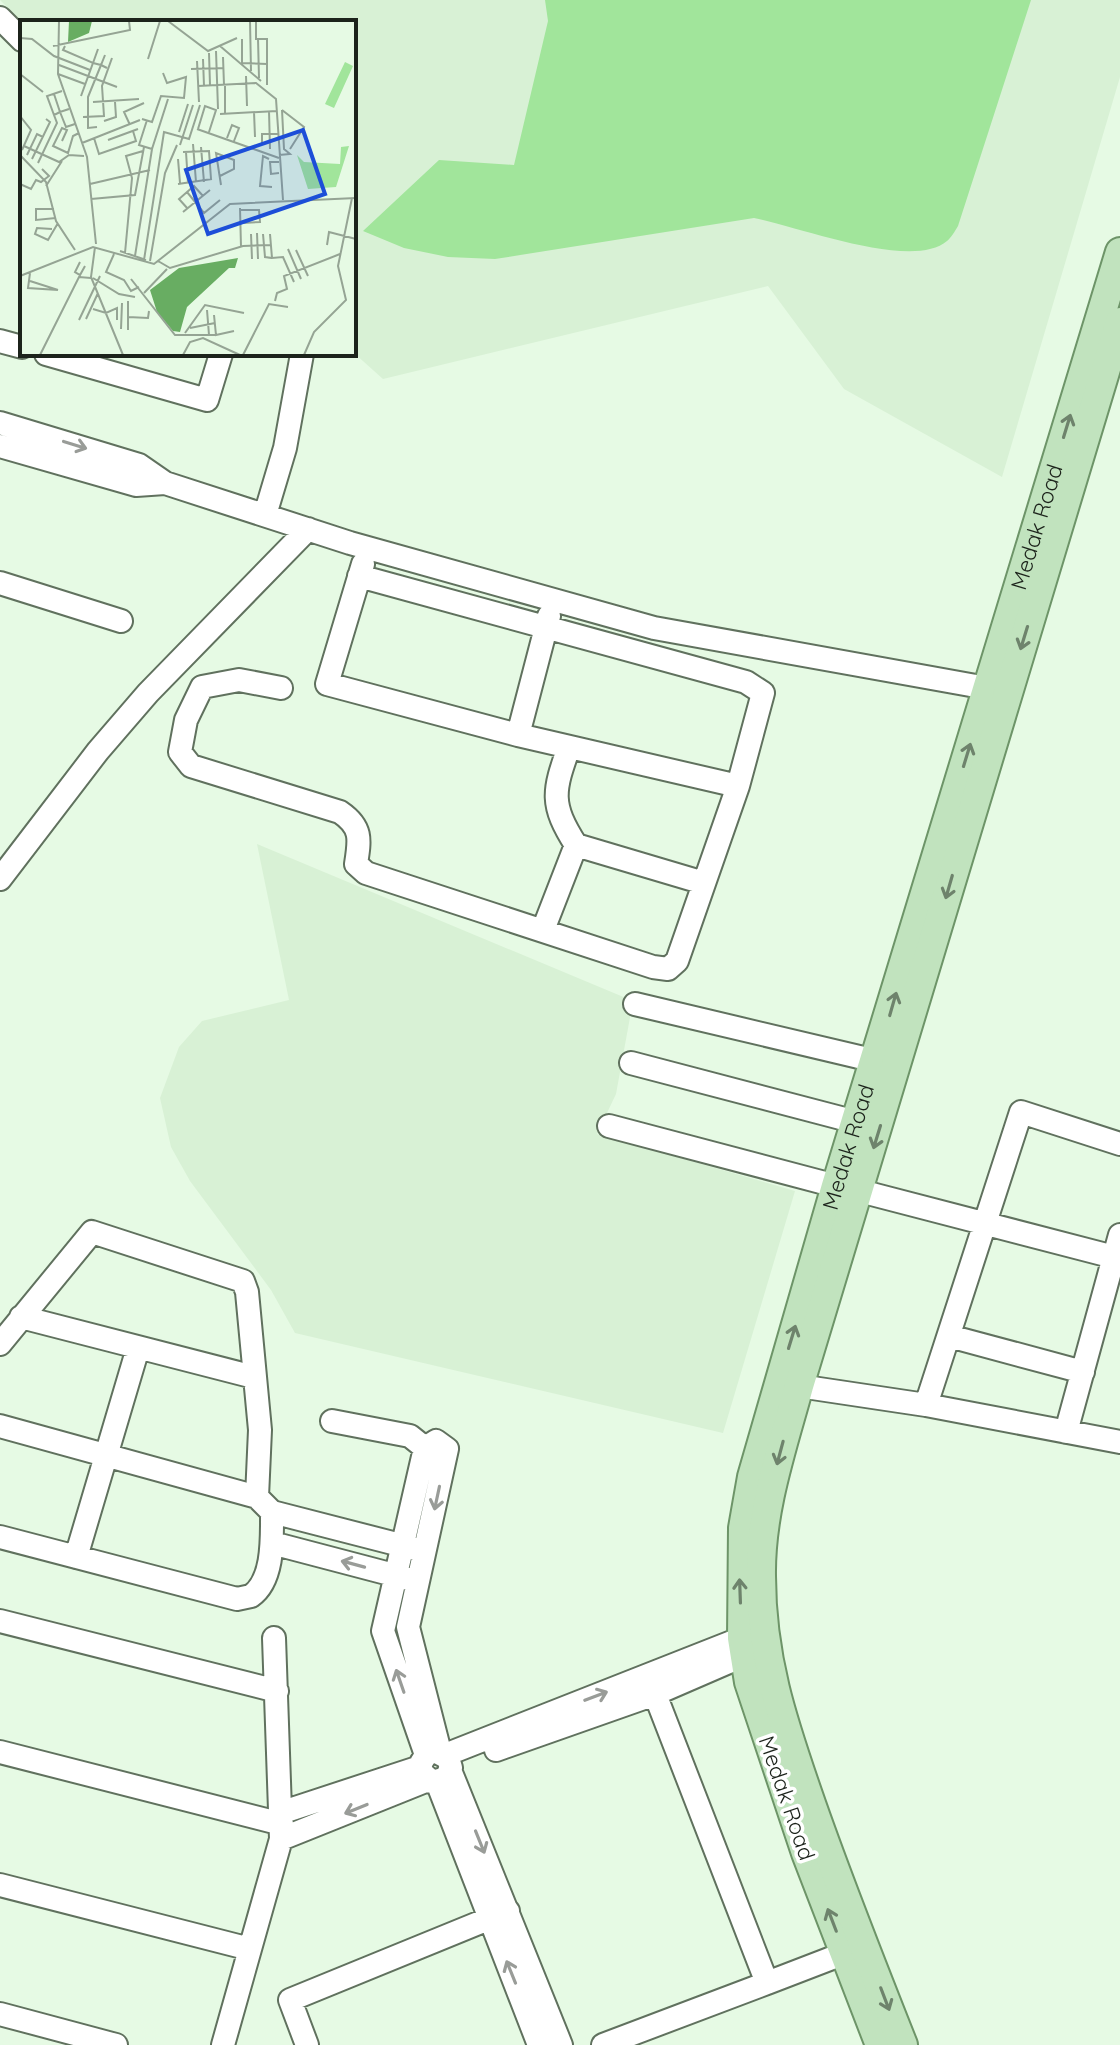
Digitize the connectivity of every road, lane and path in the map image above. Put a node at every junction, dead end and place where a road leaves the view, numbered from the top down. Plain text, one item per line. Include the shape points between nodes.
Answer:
1 (0, 18) edge
2 (20, 38) edge
3 (1120, 252) edge
4 (1120, 322) edge
5 (0, 341) edge
6 (20, 346) edge
7 (53, 356) edge
8 (220, 356) edge
9 (302, 356) edge
10 (0, 423) edge
11 (0, 446) edge
12 (165, 483) junction
13 (265, 515) junction
14 (308, 529) junction
15 (368, 548) junction
16 (1039, 552) junction
17 (359, 576) junction
18 (0, 583) edge
19 (553, 600) junction
20 (121, 621) dead end
21 (545, 629) junction
22 (281, 688) dead end
23 (987, 688) junction
24 (518, 735) junction
25 (569, 747) junction
26 (738, 786) junction
27 (576, 845) junction
28 (0, 879) edge
29 (704, 883) junction
30 (543, 930) junction
31 (635, 1004) dead end
32 (876, 1061) junction
33 (631, 1063) dead end
34 (856, 1122) junction
35 (609, 1126) dead end
36 (1120, 1144) edge
37 (848, 1188) junction
38 (985, 1223) junction
39 (1116, 1260) edge
40 (21, 1317) junction
41 (949, 1336) junction
42 (0, 1344) edge
43 (138, 1348) junction
44 (1083, 1372) junction
45 (254, 1377) junction
46 (799, 1386) junction
47 (926, 1405) junction
48 (332, 1421) dead end
49 (0, 1426) edge
50 (1066, 1432) junction
51 (1120, 1442) edge
52 (425, 1448) junction
53 (105, 1455) junction
54 (265, 1505) junction
55 (0, 1537) edge
56 (272, 1543) junction
57 (402, 1546) junction
58 (425, 1550) junction
59 (76, 1557) junction
60 (395, 1576) junction
61 (418, 1581) junction
62 (0, 1621) edge
63 (274, 1638) dead end
64 (743, 1646) junction
65 (651, 1685) junction
66 (277, 1691) junction
67 (0, 1752) edge
68 (437, 1766) junction
69 (282, 1825) junction
70 (0, 1885) edge
71 (499, 1915) junction
72 (250, 1949) junction
73 (845, 1953) junction
74 (767, 1983) junction
75 (0, 2014) edge
76 (116, 2045) edge
77 (223, 2045) edge
78 (307, 2045) edge
79 (539, 2045) edge
80 (561, 2045) edge
81 (603, 2045) edge
82 (880, 2045) edge
83 (903, 2045) edge

1 - 2 street
16 -> 3 main road, Medak Road
4 - 16 main road, Medak Road
5 - 6 street
7 - 8 street via 207,400
9 - 13 street via 285,448
10 -> 12 street via 139,465
11 - 12 street via 136,485
12 - 13 street
13 - 14 street
14 - 15 street
14 - 28 street via 148,693
15 - 17 street
15 - 19 street
16 - 23 main road, Medak Road
16 -> 37 main road, Medak Road
17 - 21 street
17 - 24 street via 327,684
18 - 20 street
19 - 21 street
19 - 23 street via 654,628
21 - 24 street
21 - 26 street via 746,682 763,693
22 - 30 street via 239,680 202,687 186,720 180,752 191,766 340,812 355,822 361,838 356,864 366,873
32 -> 23 main road, Medak Road
24 - 25 street
25 - 26 street
25 - 27 street via 555,786 557,814
26 - 29 street
27 - 29 street
27 - 30 street
29 - 30 street via 677,961 668,969
31 - 32 street
32 - 34 main road, Medak Road
33 - 34 street
34 - 37 main road, Medak Road
35 - 37 street
36 - 38 street via 1021,1112
37 - 38 street
37 - 46 main road, Medak Road
64 -> 37 main road, Medak Road via 740,1575 752,1477
38 - 39 street
38 - 41 street
39 - 44 street
40 - 42 street
40 - 43 street
40 - 45 street via 87,1234 101,1232 243,1281
41 - 44 street
41 - 47 street
43 - 45 street
43 - 53 street
44 - 50 street
45 - 54 street
46 - 47 street
46 -> 83 main road, Medak Road via 763,1530 760,1575 769,1677 825,1846
47 - 50 street
48 - 52 street via 410,1436
49 - 53 street
50 - 51 street
52 - 57 street
52 -> 58 street via 436,1441 447,1449
53 - 54 street
53 - 59 street
54 - 56 street
54 - 57 street
55 - 59 street
56 - 59 street via 259,1590 237,1599
60 -> 56 street
57 - 58 street
57 - 60 street
58 - 61 street
60 - 61 street
68 -> 60 street via 383,1631
61 - 68 street via 408,1627
62 - 66 street
63 - 66 street
64 - 65 street
73 -> 64 main road, Medak Road via 764,1730
65 - 68 street
65 - 74 street
66 - 69 street
67 - 69 street
68 - 69 street
68 - 71 street
69 - 72 street
70 - 72 street
71 - 78 street via 290,2000
79 -> 71 street
71 - 80 street
72 - 77 street
73 - 74 street
73 - 82 main road, Medak Road
74 - 81 street
75 - 76 street

